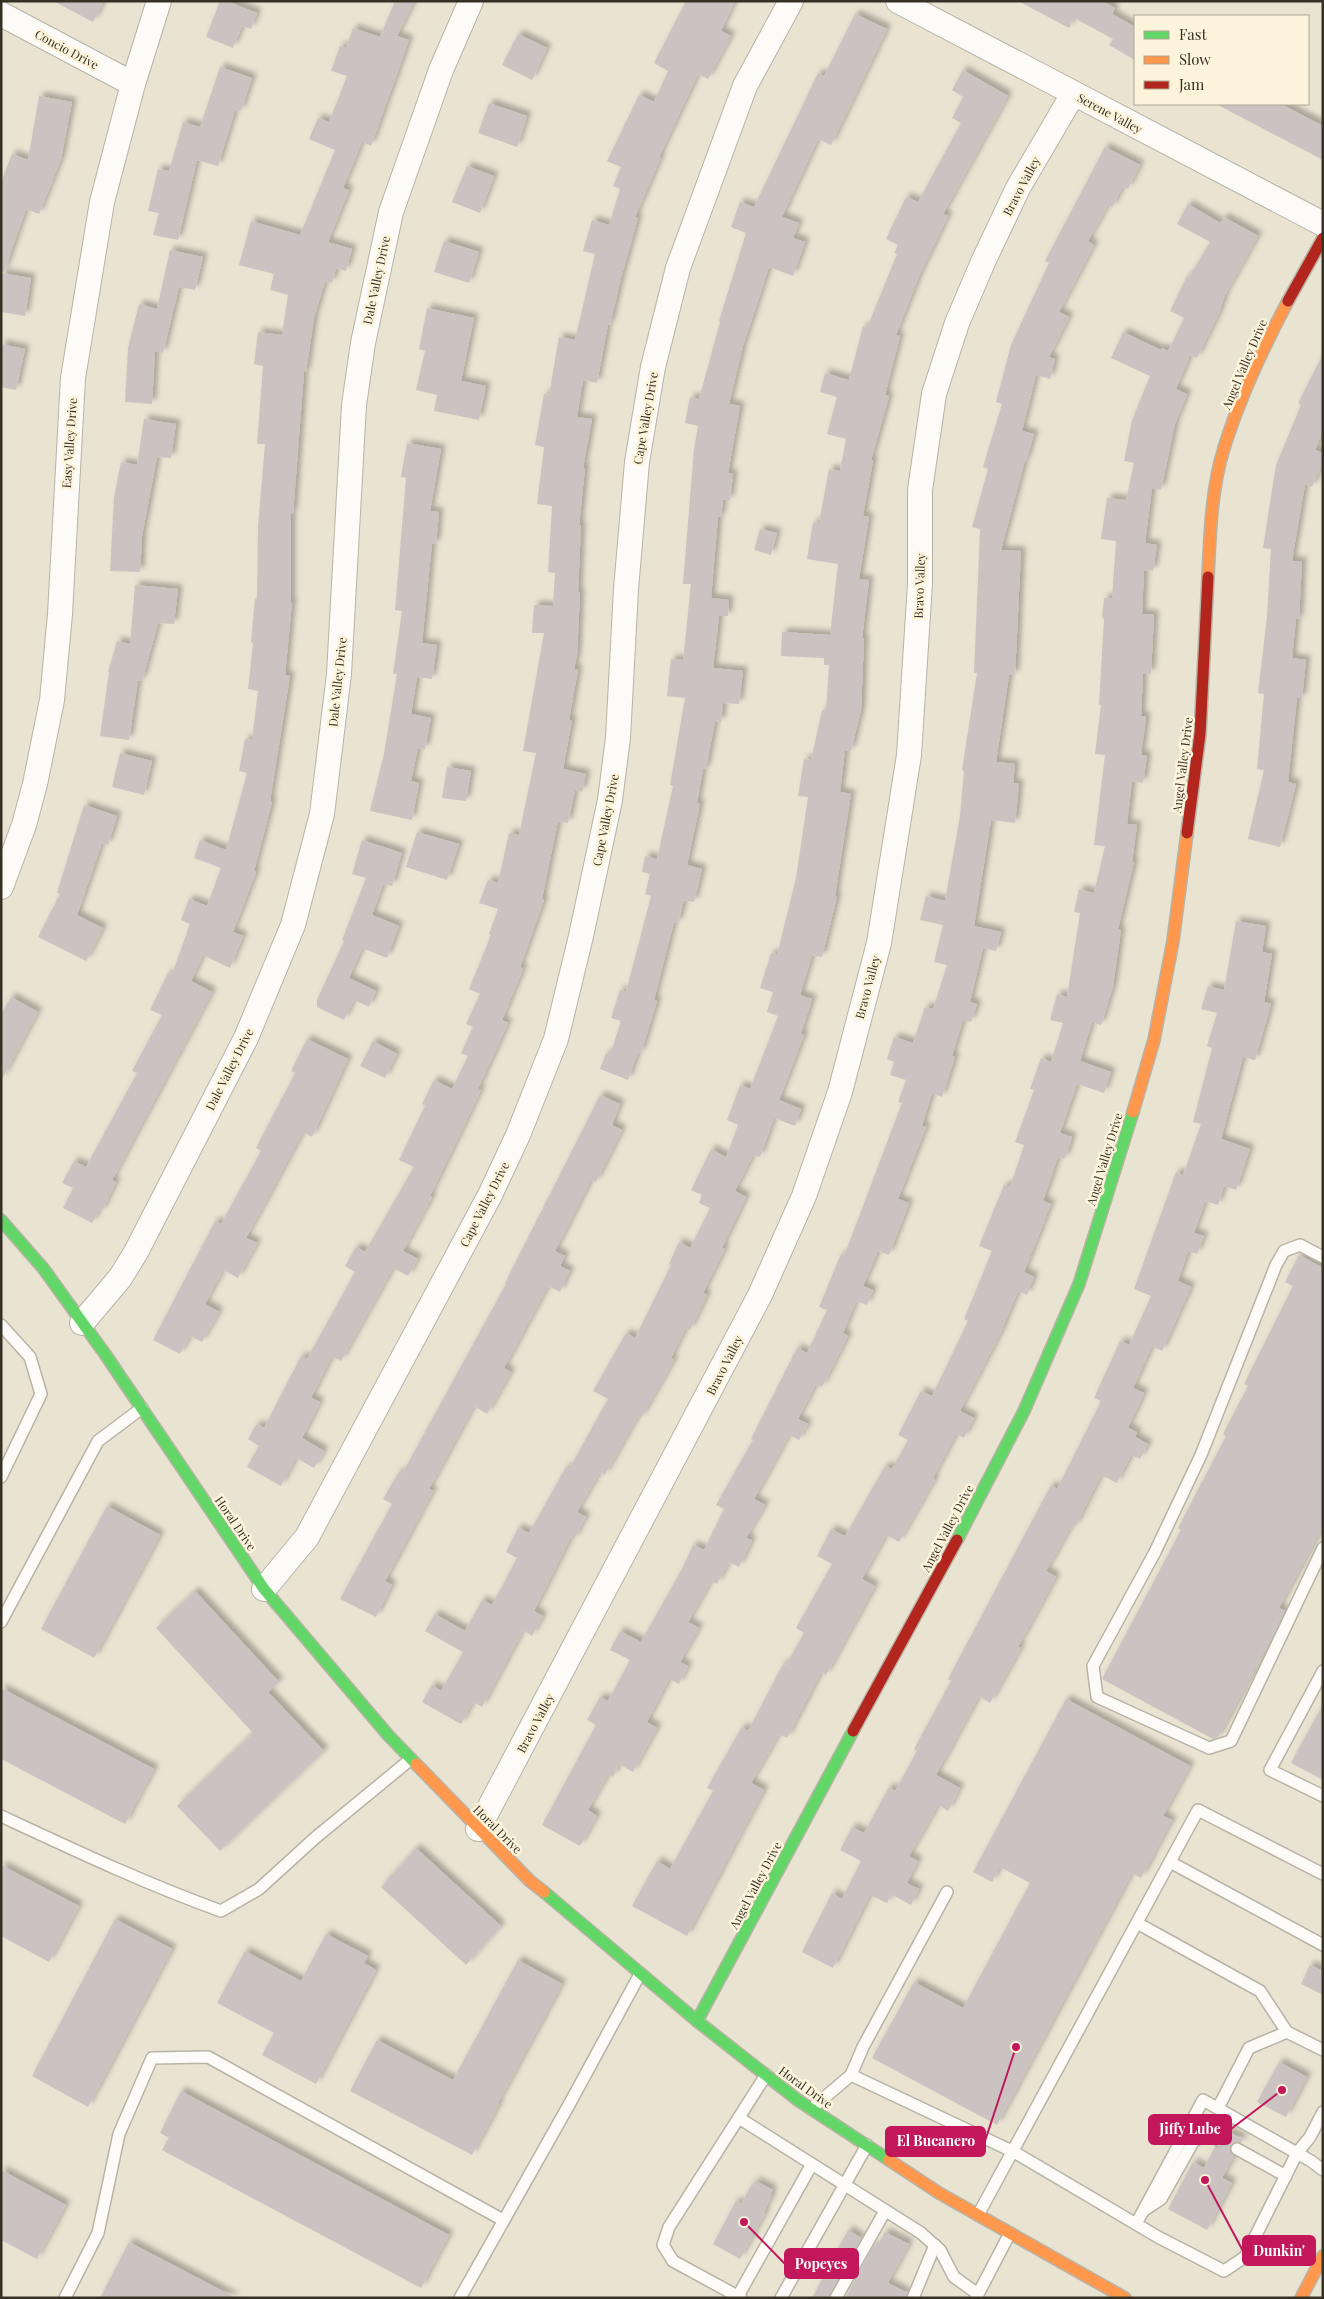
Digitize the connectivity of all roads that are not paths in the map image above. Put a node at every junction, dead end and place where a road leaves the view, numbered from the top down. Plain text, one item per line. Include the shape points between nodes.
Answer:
1 (159, 1) edge
2 (471, 1) edge
3 (791, 1) edge
4 (898, 1) edge
5 (1, 14) edge
6 (133, 84) junction
7 (1074, 94) junction
8 (1323, 224) edge
9 (1323, 238) edge
10 (1, 887) edge
11 (1, 1220) edge
12 (1323, 1257) edge
13 (82, 1323) junction
14 (1, 1325) edge
15 (142, 1408) junction
16 (1, 1477) edge
17 (1323, 1548) edge
18 (264, 1589) junction
19 (1, 1622) edge
20 (1323, 1671) edge
21 (411, 1759) junction
22 (1323, 1796) edge
23 (1, 1816) edge
24 (478, 1829) junction
25 (1170, 1862) junction
26 (1323, 1874) edge
27 (947, 1892) dead end
28 (1136, 1923) junction
29 (1323, 1945) edge
30 (640, 1974) junction
31 (697, 2021) junction
32 (1287, 2032) junction
33 (1323, 2050) edge
34 (851, 2075) junction
35 (766, 2076) junction
36 (1218, 2108) junction
37 (811, 2109) junction
38 (1323, 2112) edge
39 (739, 2118) junction
40 (1219, 2140) dead end
41 (867, 2145) junction
42 (1237, 2149) dead end
43 (1014, 2152) junction
44 (1297, 2153) junction
45 (812, 2164) junction
46 (1323, 2170) edge
47 (1286, 2176) junction
48 (845, 2184) junction
49 (1144, 2210) junction
50 (886, 2211) junction
51 (978, 2215) junction
52 (503, 2220) junction
53 (1136, 2224) junction
54 (1010, 2233) junction
55 (934, 2245) junction
56 (1323, 2256) edge
57 (977, 2296) edge
58 (740, 2297) edge
59 (65, 2298) edge
60 (460, 2298) edge
61 (781, 2298) edge
62 (836, 2298) edge
63 (913, 2298) edge
64 (1125, 2298) edge
65 (1301, 2298) edge

1 - 6 street, Easy Valley Drive
2 - 13 street, Dale Valley Drive via 440,70 390,212 363,342 354,405 339,674 322,814 293,925 246,1038 136,1252 120,1278
3 - 18 street, Cape Valley Drive via 745,86 678,268 654,367 637,462 618,738 610,800 556,1039 490,1195 307,1537
4 - 7 street, Serene Valley
5 - 6 street, Concio Drive
6 - 10 street, Easy Valley Drive via 102,202 73,378 52,700 24,825
7 - 8 street, Serene Valley
7 - 24 street, Bravo Valley via 1018,188 983,262 957,323 934,394 920,490 920,583 909,755 879,943 837,1102 804,1196 760,1296
9 - 31 street, Angel Valley Drive via 1264,345 1224,449 1214,496 1209,551 1200,734 1173,941 1154,1040 1079,1284 998,1463
11 - 13 street, Horal Drive via 44,1268
12 - 17 lane via 1300,1245 1284,1251 1276,1265 1201,1455 1093,1666 1097,1696 1209,1748 1231,1741
13 - 15 street, Horal Drive
14 - 16 lane via 30,1357 41,1394
15 - 18 street, Horal Drive
15 - 19 lane via 98,1441
18 - 21 street, Horal Drive via 322,1660
20 - 22 lane via 1270,1770
21 - 23 lane via 259,1889 221,1911 162,1890
21 - 24 street, Horal Drive
24 - 30 street, Horal Drive via 530,1881
25 - 26 lane via 1198,1810
25 - 28 lane
25 - 29 lane
27 - 34 lane
28 - 32 lane via 1260,1991
28 - 43 lane
30 - 31 street, Horal Drive
30 - 52 lane
31 - 35 street, Horal Drive
32 - 33 lane
32 - 36 lane via 1248,2048
34 - 37 lane
34 - 43 lane
35 - 37 street, Horal Drive
35 - 39 lane
36 - 44 lane
36 - 49 lane via 1204,2100
37 - 41 street, Horal Drive
38 - 44 lane
39 - 45 lane
39 - 58 lane via 669,2227 663,2245 673,2261
40 - 49 lane via 1206,2133 1193,2142 1161,2199
41 - 48 lane
41 - 51 street, Horal Drive
42 - 47 lane
43 - 51 lane
43 - 53 lane
44 - 46 lane
44 - 47 lane
45 - 48 lane
45 - 58 lane
47 - 53 lane via 1245,2256 1224,2271
48 - 50 lane
48 - 61 lane
49 - 53 lane
50 - 55 lane
50 - 62 lane
51 - 54 street, Horal Drive
52 - 59 lane via 208,2057 152,2058 119,2134 98,2234
52 - 60 lane
54 - 57 lane
54 - 64 street, Horal Drive
55 - 57 lane via 954,2277
55 - 63 lane
56 - 65 street

